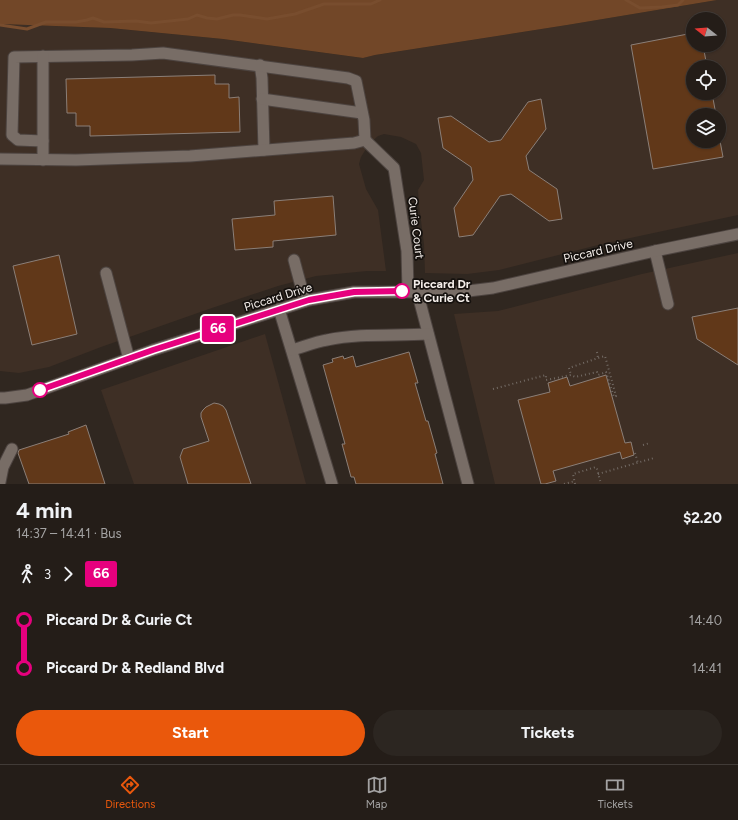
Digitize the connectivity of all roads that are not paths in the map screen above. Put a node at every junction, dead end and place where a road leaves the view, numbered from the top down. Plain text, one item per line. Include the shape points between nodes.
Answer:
1 (43, 56) junction
2 (260, 65) junction
3 (262, 99) junction
4 (362, 113) junction
5 (365, 140) junction
6 (43, 141) junction
7 (264, 150) junction
8 (0, 159) edge
9 (43, 160) junction
10 (738, 234) edge
11 (655, 252) junction
12 (294, 260) dead end
13 (106, 273) dead end
14 (412, 291) junction
15 (305, 301) junction
16 (668, 304) dead end
17 (279, 309) junction
18 (428, 334) junction
19 (292, 350) junction
20 (129, 359) junction
21 (0, 398) edge
22 (12, 449) dead end
23 (0, 482) edge
24 (332, 484) edge
25 (468, 484) edge

1 - 2 street via 163,53
1 - 6 street
1 - 6 street via 14,57 12,135 18,140
2 - 3 street
2 - 4 street via 356,81
3 - 4 street
3 - 7 street
4 - 5 street
5 - 7 street
5 - 14 street, Curie Court via 394,168
6 - 9 street
7 - 9 street via 190,156
8 - 9 street
10 - 11 street, Piccard Drive
11 - 14 street, Piccard Drive via 493,288 460,292
11 - 16 street
12 - 15 street
13 - 20 street
14 - 15 street, Piccard Drive via 354,292
14 - 18 street, Curie Court
15 - 17 street, Piccard Drive
17 - 19 street
17 - 20 street, Piccard Drive
18 - 19 street via 347,337
18 - 25 street, Curie Court
19 - 24 street
20 - 21 street, Piccard Drive via 27,395
22 - 23 street via 3,467

